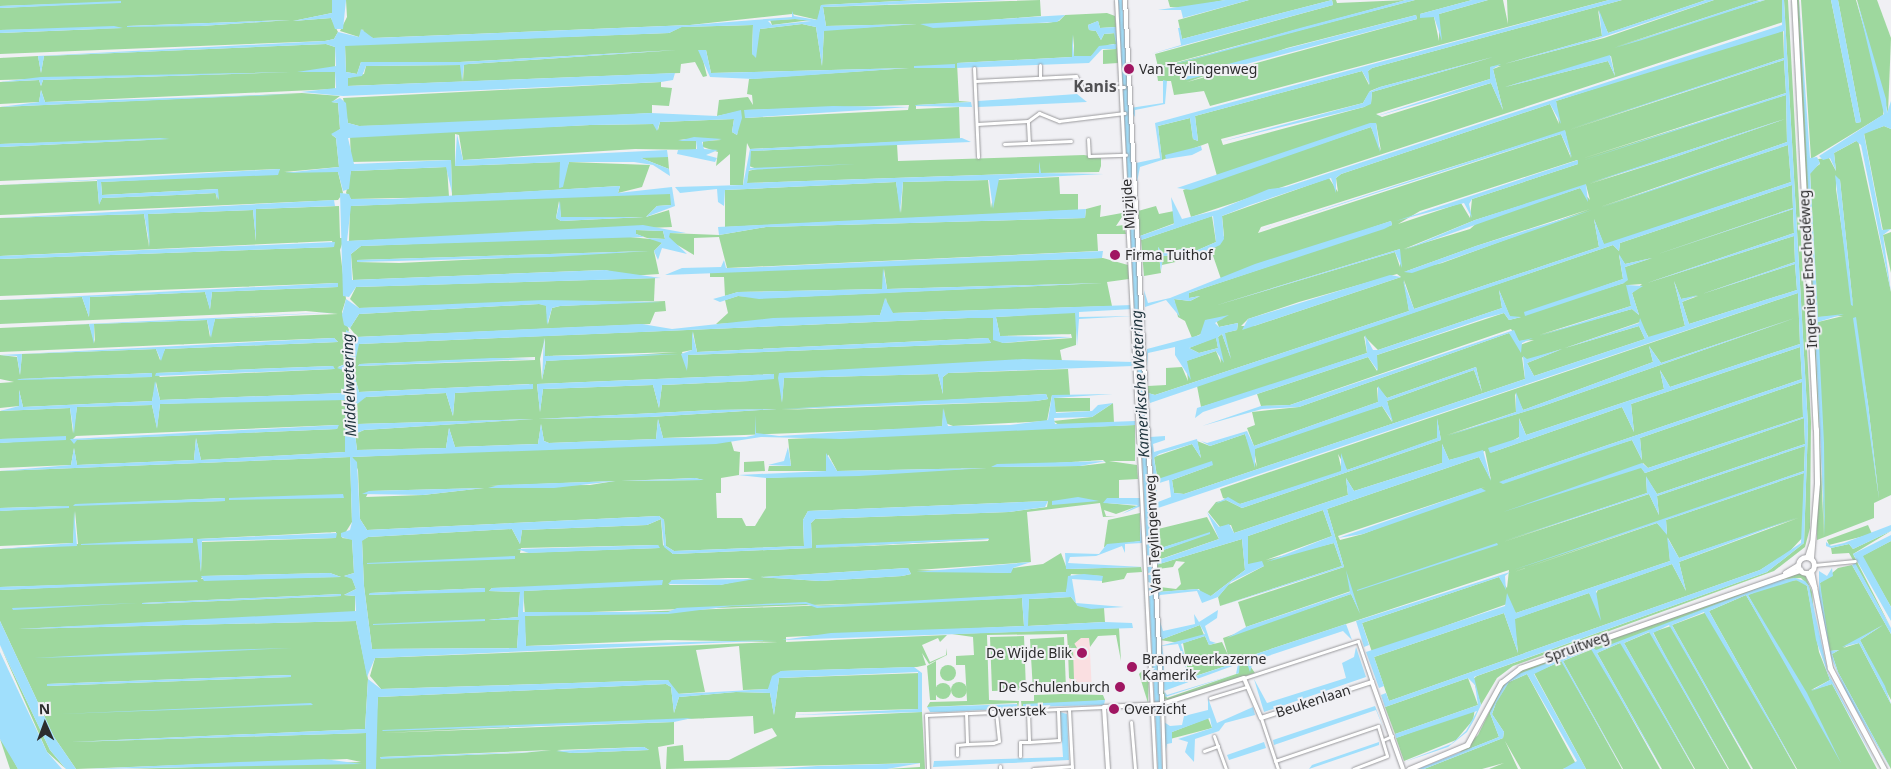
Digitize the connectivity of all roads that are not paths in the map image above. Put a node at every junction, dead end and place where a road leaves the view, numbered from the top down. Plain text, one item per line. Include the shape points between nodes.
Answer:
1 (1116, 0) edge
2 (1125, 0) edge
3 (1794, 0) edge
4 (1040, 66) dead end
5 (974, 68) dead end
6 (1121, 72) junction
7 (1129, 72) junction
8 (1040, 78) junction
9 (975, 81) junction
10 (1124, 87) junction
11 (1125, 113) junction
12 (1028, 121) junction
13 (977, 124) junction
14 (1088, 139) dead end
15 (1071, 141) dead end
16 (1029, 143) junction
17 (1004, 144) dead end
18 (1126, 155) junction
19 (978, 157) dead end
20 (1809, 557) junction
21 (1855, 561) dead end
22 (1814, 565) junction
23 (1799, 568) junction
24 (1809, 572) junction
25 (1244, 678) junction
26 (1372, 682) junction
27 (1221, 685) junction
28 (1245, 687) dead end
29 (1224, 694) junction
30 (1210, 698) dead end
31 (1161, 704) junction
32 (1153, 705) junction
33 (1104, 707) junction
34 (1058, 709) junction
35 (1069, 709) junction
36 (1028, 710) junction
37 (996, 712) junction
38 (966, 713) junction
39 (1261, 718) junction
40 (1131, 722) dead end
41 (1214, 736) dead end
42 (1392, 736) junction
43 (1383, 740) junction
44 (1030, 742) junction
45 (967, 744) junction
46 (1218, 746) junction
47 (1204, 751) dead end
48 (957, 755) dead end
49 (1020, 756) dead end
50 (1275, 761) junction
51 (1062, 767) edge
52 (1072, 767) edge
53 (928, 769) edge
54 (1032, 769) edge
55 (1108, 769) edge
56 (1135, 769) edge
57 (1155, 769) edge
58 (1164, 769) edge
59 (1226, 769) edge
60 (1278, 769) edge
61 (1353, 769) edge
62 (1403, 769) edge
63 (1409, 769) edge
64 (1884, 769) edge

1 - 6 street, Mijzijde
2 - 7 street, Van Teylingenweg
3 - 20 main road, Ingenieur Enschedéweg via 1817,484
4 - 8 street
5 - 9 street
6 - 7 street
6 - 10 street, Mijzijde
7 - 31 street, Van Teylingenweg
8 - 9 street
8 - 10 street via 1076,76 1082,88
9 - 13 street
10 - 11 street, Mijzijde
11 - 12 street via 1058,121 1039,113
11 - 18 street, Mijzijde
12 - 13 street
12 - 16 street
13 - 19 street
14 - 18 street via 1089,156
15 - 16 street
16 - 17 street
18 - 32 street, Mijzijde
20 - 22 main road
20 - 23 main road
21 - 22 street
22 - 24 main road
23 - 24 main road
23 - 63 main road, Spruitweg via 1520,668 1500,683 1466,745
24 - 64 main road via 1830,668
25 - 26 street via 1358,641
25 - 27 street
25 - 39 street, Beukenlaan
26 - 39 street, Beukenlaan
26 - 42 street
27 - 29 street
27 - 31 street
28 - 29 street
29 - 30 street
31 - 32 street, Overstek
31 - 58 street, Van Teylingenweg
32 - 33 street, Overstek
32 - 57 street, Mijzijde
33 - 35 street, Overstek
33 - 55 street
34 - 35 street, Overstek
34 - 36 street, Overstek
34 - 44 street via 1060,740
35 - 52 street
36 - 37 street, Overstek
36 - 44 street
37 - 38 street, Overstek
37 - 45 street via 999,741
38 - 45 street
38 - 53 street, Overstek via 926,714
39 - 50 street
40 - 56 street
41 - 46 street
42 - 43 street
42 - 62 street
43 - 50 street via 1378,726
43 - 61 street via 1387,756
44 - 49 street via 1020,742
45 - 48 street via 957,745
46 - 47 street
46 - 59 street
50 - 60 street
51 - 52 street
51 - 54 street

